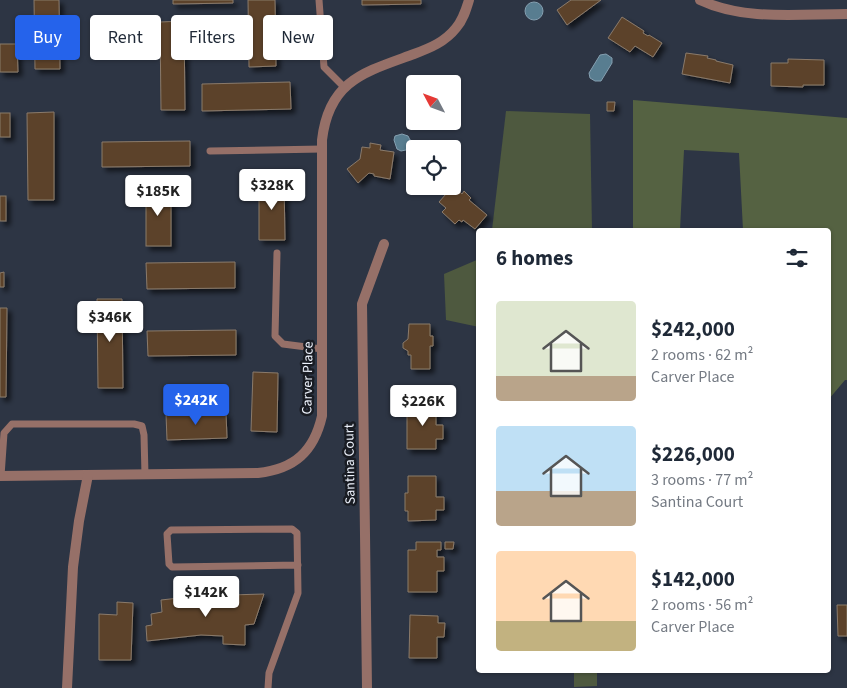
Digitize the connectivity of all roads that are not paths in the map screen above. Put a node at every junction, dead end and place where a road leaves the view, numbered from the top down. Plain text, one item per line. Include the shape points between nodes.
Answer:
1 (319, 0) edge
2 (469, 0) edge
3 (700, 0) edge
4 (847, 14) edge
5 (345, 88) junction
6 (322, 149) junction
7 (210, 151) dead end
8 (384, 244) dead end
9 (277, 253) dead end
10 (322, 348) junction
11 (88, 475) junction
12 (145, 475) junction
13 (1, 476) edge
14 (298, 565) junction
15 (67, 688) edge
16 (268, 688) edge
17 (367, 688) edge

1 - 5 lane via 324,68
2 - 5 street, Carver Place via 456,28 443,40 365,72
3 - 4 street via 733,11 758,14
5 - 6 street, Carver Place via 329,111 323,129
6 - 7 lane
6 - 10 street, Carver Place
8 - 17 street, Santina Court via 362,304
9 - 10 lane via 275,336 283,344
10 - 12 street, Carver Place via 319,431 300,458 272,472
11 - 12 street, Carver Place
11 - 13 street, Carver Place
11 - 15 street via 74,567
12 - 13 lane via 142,426 12,424 4,433
14 - 14 lane via 297,533 292,528 171,530 167,534 169,564 172,567
14 - 16 lane via 298,593 269,673

